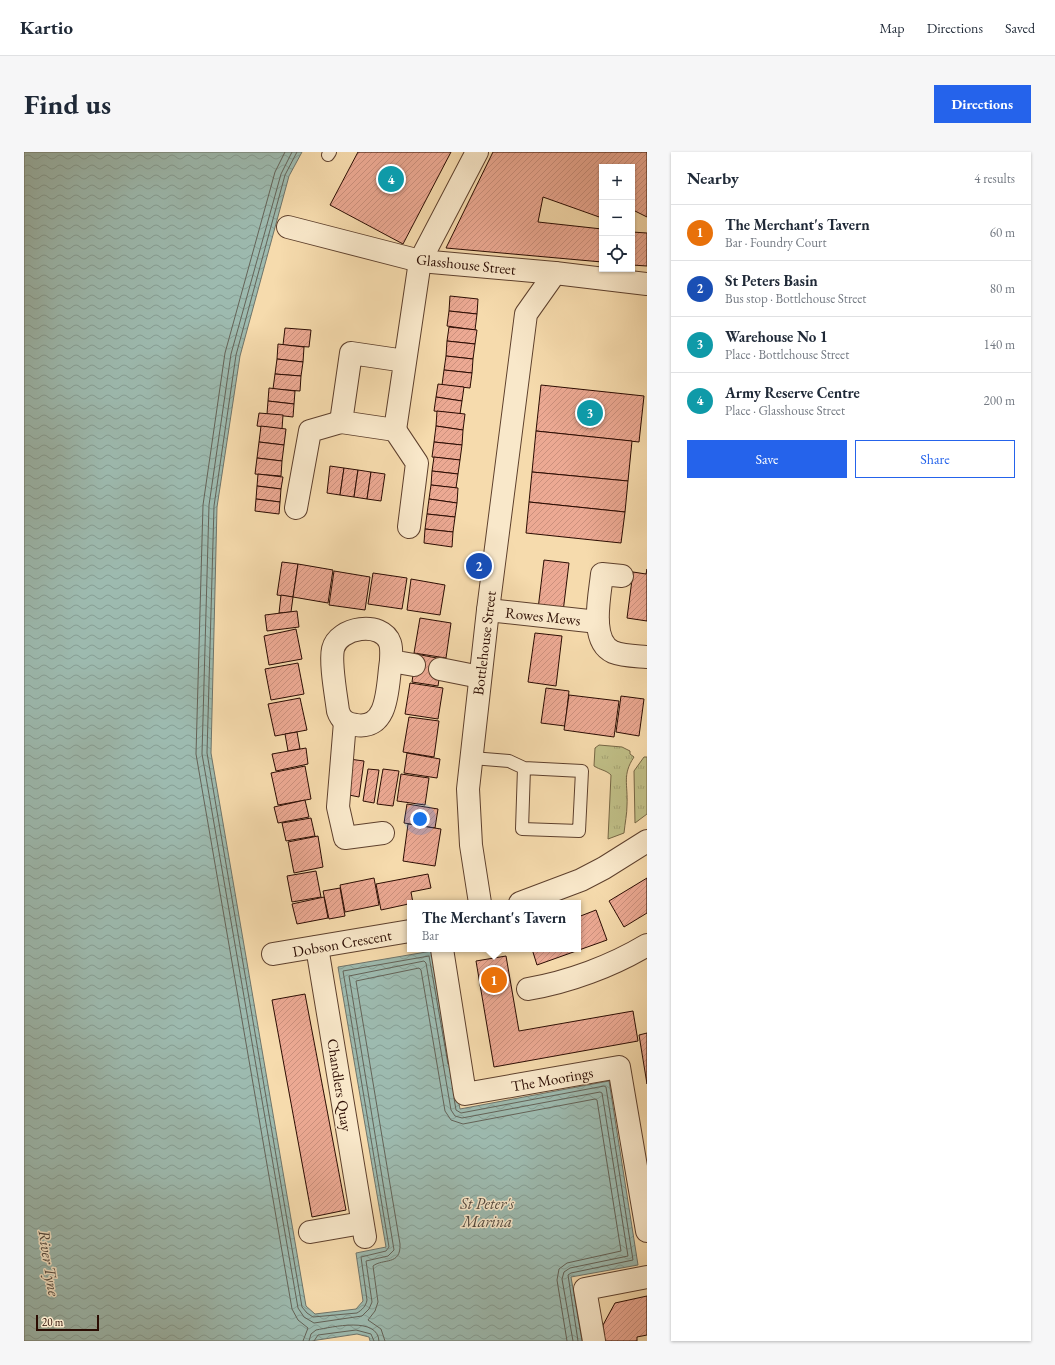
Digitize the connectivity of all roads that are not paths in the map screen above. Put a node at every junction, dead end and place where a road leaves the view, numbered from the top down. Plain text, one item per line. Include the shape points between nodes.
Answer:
1 (476, 152) edge
2 (288, 227) dead end
3 (420, 261) junction
4 (555, 273) junction
5 (647, 284) edge
6 (405, 361) junction
7 (341, 422) junction
8 (395, 430) junction
9 (296, 508) dead end
10 (409, 527) dead end
11 (622, 576) dead end
12 (488, 610) junction
13 (598, 622) junction
14 (647, 657) edge
15 (391, 661) junction
16 (414, 665) dead end
17 (440, 669) dead end
18 (480, 677) junction
19 (345, 722) junction
20 (472, 758) junction
21 (524, 768) junction
22 (383, 832) dead end
23 (647, 841) edge
24 (479, 900) edge
25 (528, 900) edge
26 (407, 932) edge
27 (647, 944) edge
28 (317, 947) junction
29 (442, 952) edge
30 (273, 954) dead end
31 (528, 989) dead end
32 (647, 1231) edge
33 (310, 1232) dead end
34 (647, 1277) edge
35 (594, 1341) edge

1 - 3 street
2 - 3 street, Glasshouse Street
3 - 4 street, Glasshouse Street
3 - 6 street
4 - 5 street, Glasshouse Street
4 - 12 street, Bottlehouse Street via 526,314
6 - 7 street via 351,353
6 - 8 street
7 - 8 street
7 - 9 street via 310,430
8 - 10 street via 417,462
11 - 13 street, Rowes Mews via 602,574
12 - 13 street, Rowes Mews
12 - 18 street, Bottlehouse Street
13 - 14 street, Rowes Mews via 598,632 606,647 613,652
15 - 16 street
15 - 19 street via 380,717 370,725 364,726
15 - 19 street via 390,643 387,637 376,630 348,633 336,642 333,663 338,711
17 - 18 street
18 - 20 street, Bottlehouse Street
19 - 22 street via 338,806 345,838
20 - 21 lane via 509,761
20 - 24 street, Bottlehouse Street via 468,814 470,845
21 - 21 lane via 522,829 579,831 582,771
23 - 25 street via 581,880
26 - 28 street, Dobson Crescent
27 - 31 street via 599,968
28 - 30 street, Dobson Crescent
28 - 33 street, Chandlers Quay via 364,1230
29 - 32 street, The Moorings via 465,1094 619,1067
34 - 35 street via 585,1289

